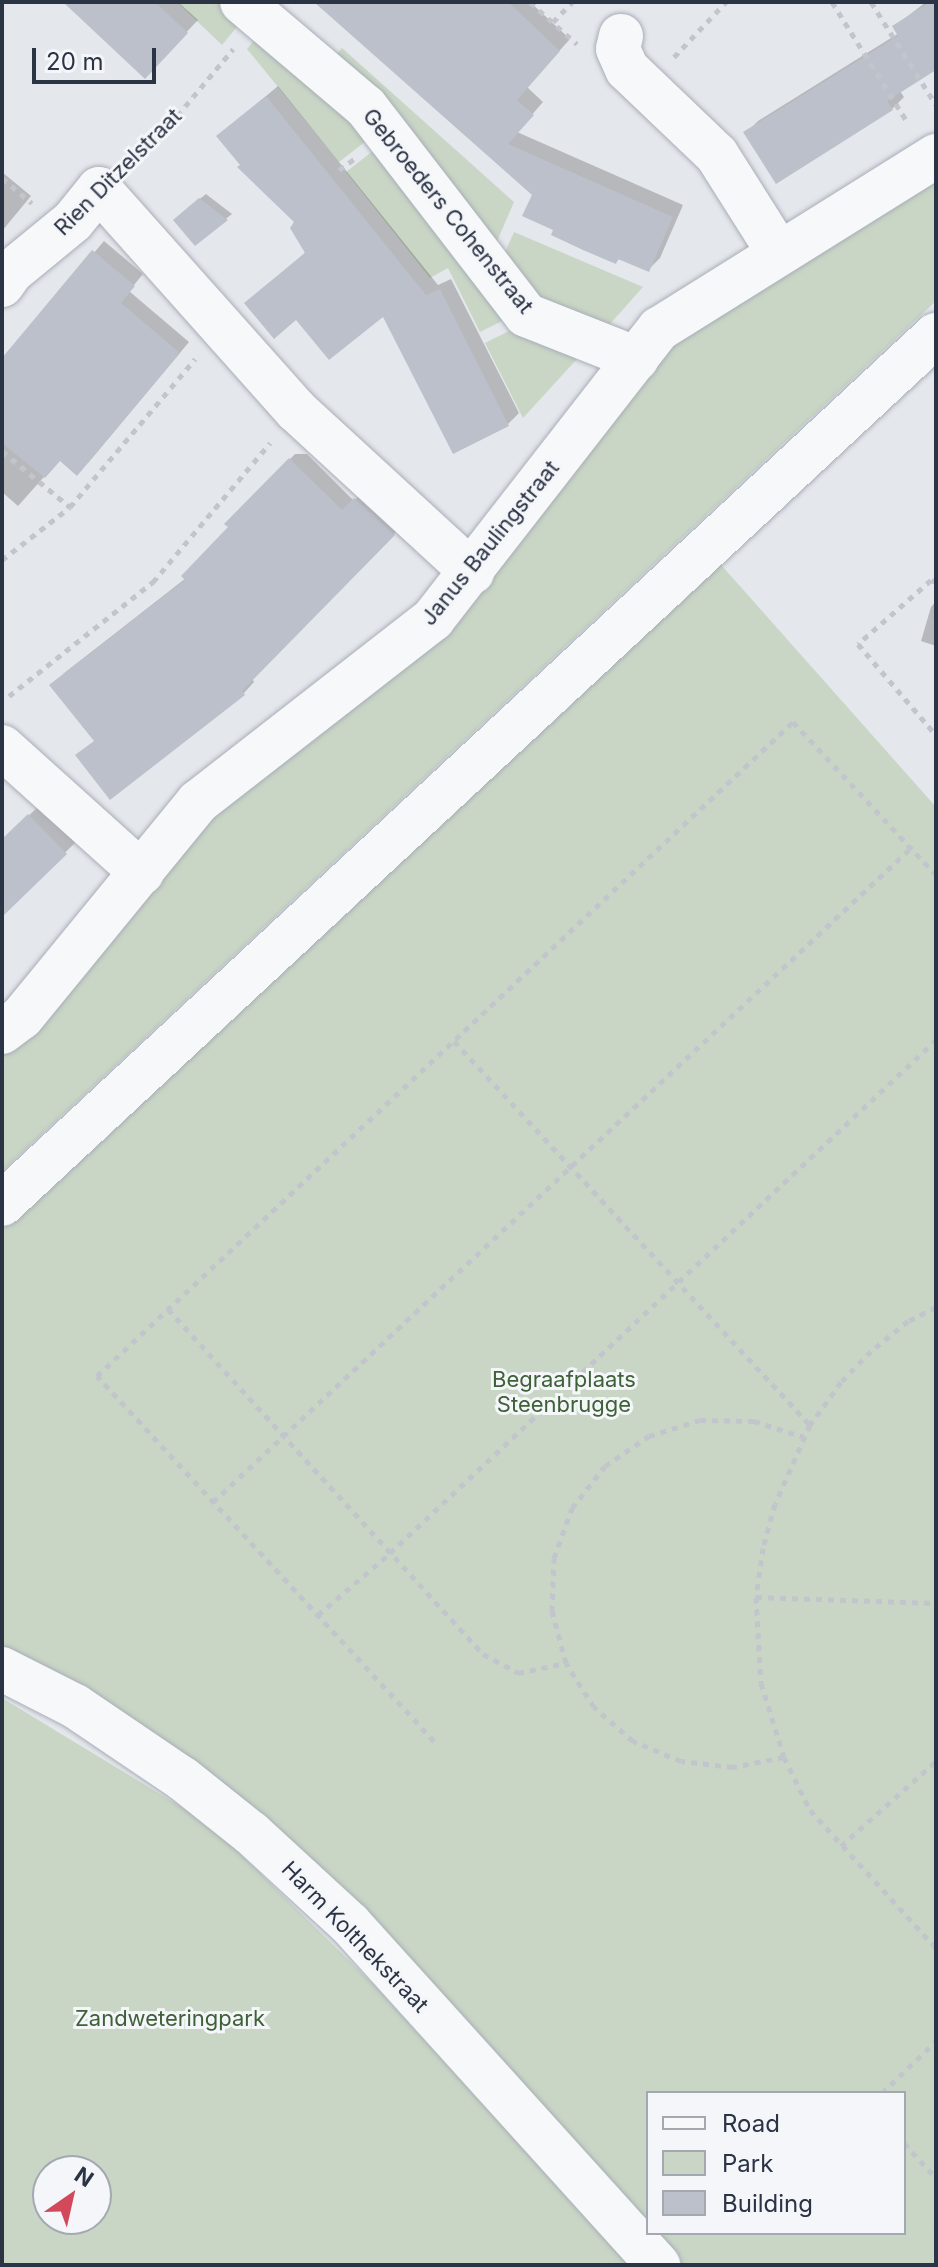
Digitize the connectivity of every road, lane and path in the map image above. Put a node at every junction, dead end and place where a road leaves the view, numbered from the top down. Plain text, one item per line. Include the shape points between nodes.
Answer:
1 (530, 2) edge
2 (572, 2) edge
3 (726, 2) edge
4 (832, 2) edge
5 (871, 2) edge
6 (251, 10) edge
7 (553, 22) junction
8 (620, 42) joint
9 (646, 87) junction
10 (936, 105) edge
11 (923, 142) edge
12 (99, 189) junction
13 (779, 253) junction
14 (2, 285) edge
15 (221, 327) junction
16 (936, 335) edge
17 (637, 359) junction
18 (297, 411) junction
19 (2, 451) edge
20 (70, 507) junction
21 (2, 560) edge
22 (472, 572) junction
23 (936, 582) edge
24 (9, 696) dead end
25 (936, 735) edge
26 (2, 747) edge
27 (911, 848) junction
28 (142, 873) junction
29 (936, 875) edge
30 (2, 1032) edge
31 (936, 1040) edge
32 (454, 1041) junction
33 (571, 1168) junction
34 (2, 1204) edge
35 (677, 1284) junction
36 (936, 1307) edge
37 (168, 1309) junction
38 (810, 1425) junction
39 (285, 1437) junction
40 (804, 1437) junction
41 (213, 1502) junction
42 (390, 1553) junction
43 (756, 1597) junction
44 (936, 1603) edge
45 (318, 1615) junction
46 (566, 1663) junction
47 (2, 1669) edge
48 (434, 1741) dead end
49 (784, 1757) junction
50 (936, 1761) edge
51 (841, 1846) junction
52 (936, 1948) edge
53 (936, 2041) edge
54 (884, 2091) edge
55 (906, 2145) edge
56 (936, 2178) edge
57 (658, 2265) edge

1 - 7 path
2 - 7 path
3 - 9 path
4 - 11 path
5 - 10 path
6 - 12 path, Rien Ditzelstraat via 162,134
6 - 17 street, Gebroeders Cohenstraat via 366,107 526,315
7 - 8 path via 584,47
8 - 9 street via 627,69
9 - 13 street via 717,155
11 - 13 street, Janus Baulingstraat
12 - 14 street, Rien Ditzelstraat via 73,221
12 - 15 street
13 - 17 street, Janus Baulingstraat via 659,329
15 - 18 street
15 - 20 path
16 - 34 street
17 - 22 street, Janus Baulingstraat
18 - 22 street
18 - 24 path via 153,582
19 - 20 path
20 - 21 path
22 - 28 street, Janus Baulingstraat via 433,619 198,802
23 - 25 path via 931,580 858,644
26 - 28 street
27 - 29 path
27 - 32 path via 793,722
27 - 33 path
28 - 30 street, Janus Baulingstraat via 22,1017
31 - 35 path
32 - 33 path
32 - 37 path
33 - 35 path
33 - 39 path
35 - 38 path
35 - 42 path
36 - 38 path via 908,1321 871,1351
37 - 39 path
37 - 41 path via 97,1376
38 - 40 path
39 - 41 path
39 - 42 path
40 - 43 path via 775,1504
40 - 46 path via 754,1421 700,1420 649,1436 605,1466 572,1508 554,1558 552,1611
41 - 45 path
42 - 45 path
42 - 46 path via 500,1666 518,1673
43 - 44 path
43 - 49 path via 761,1683
45 - 48 path
46 - 49 path via 594,1707 633,1741 681,1761 733,1767
47 - 57 street, Harm Kolthekstraat via 75,1706 251,1833 350,1924
49 - 51 path via 810,1810
50 - 51 path
51 - 52 path
53 - 54 path
55 - 56 path

